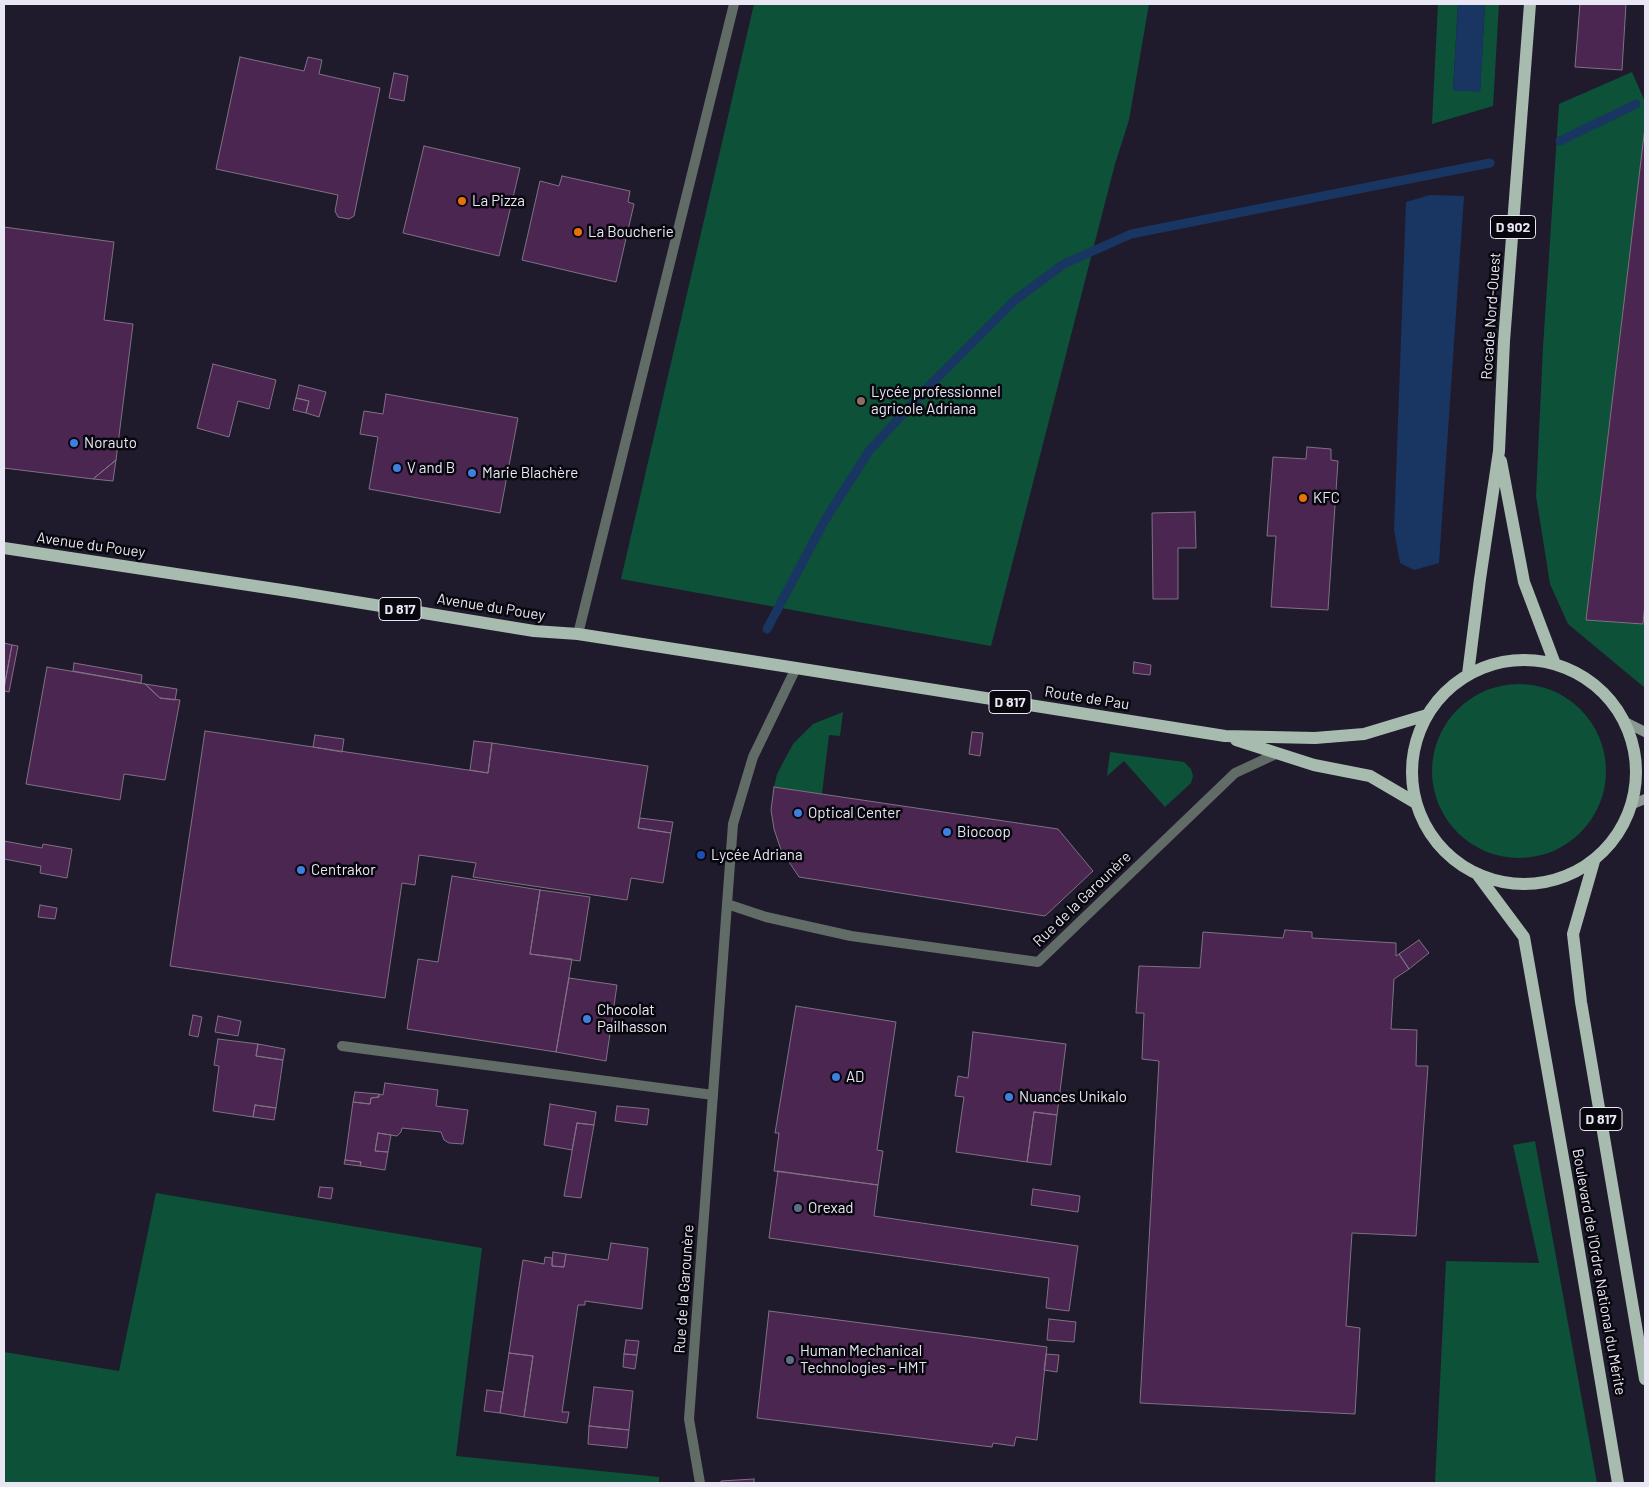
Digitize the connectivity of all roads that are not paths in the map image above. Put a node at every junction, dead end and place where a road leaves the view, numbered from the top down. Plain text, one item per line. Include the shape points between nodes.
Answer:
1 (734, 4) edge
2 (1530, 4) edge
3 (1499, 451) junction
4 (4, 548) edge
5 (578, 634) junction
6 (1555, 664) junction
7 (796, 668) junction
8 (1468, 674) junction
9 (1427, 715) junction
10 (1625, 722) junction
11 (1645, 732) edge
12 (1225, 736) junction
13 (1276, 754) junction
14 (1645, 799) edge
15 (1416, 803) junction
16 (1633, 804) junction
17 (1594, 861) junction
18 (1477, 874) junction
19 (727, 904) junction
20 (342, 1046) dead end
21 (713, 1095) junction
22 (1645, 1380) edge
23 (700, 1483) edge
24 (1618, 1483) edge

1 - 5 street
2 - 3 main road, Rocade Nord-Ouest / D 902 via 1504,341
3 - 6 main road, Rocade Nord-Ouest / D 902 via 1524,582
3 - 8 main road, Rocade Nord-Ouest / D 902
4 - 5 main road, Avenue du Pouey / D 817 via 534,631
5 - 7 main road, Avenue du Pouey / D 817
6 - 8 main road via 1525,659 1496,663
6 - 10 main road via 1584,676 1608,696
7 - 12 main road, Route de Pau / D 817
7 - 19 street, Rue de la Garounère via 753,757 733,824
8 - 9 main road via 1445,692
9 - 12 main road, Route de Pau / D 817 via 1364,734 1315,738
9 - 15 main road via 1415,743 1411,773
10 - 11 main road
10 - 16 main road via 1635,749 1637,777
12 - 13 main road, Route de Pau / D 817
13 - 15 main road, Route de Pau / D 817 via 1370,776
13 - 19 street, Rue de la Garounère via 1235,773 1038,962 851,936 766,917
14 - 16 main road
15 - 18 main road via 1429,832 1450,857
16 - 17 main road via 1617,835
17 - 18 main road via 1567,876 1537,884 1506,883
17 - 22 main road, Boulevard de l'Ordre National du Mérite / D 817 via 1573,934 1581,1002
18 - 24 main road, Boulevard de l'Ordre National du Mérite / D 817 via 1524,937
19 - 21 street, Rue de la Garounère
20 - 21 street
21 - 23 street, Rue de la Garounère via 689,1419

